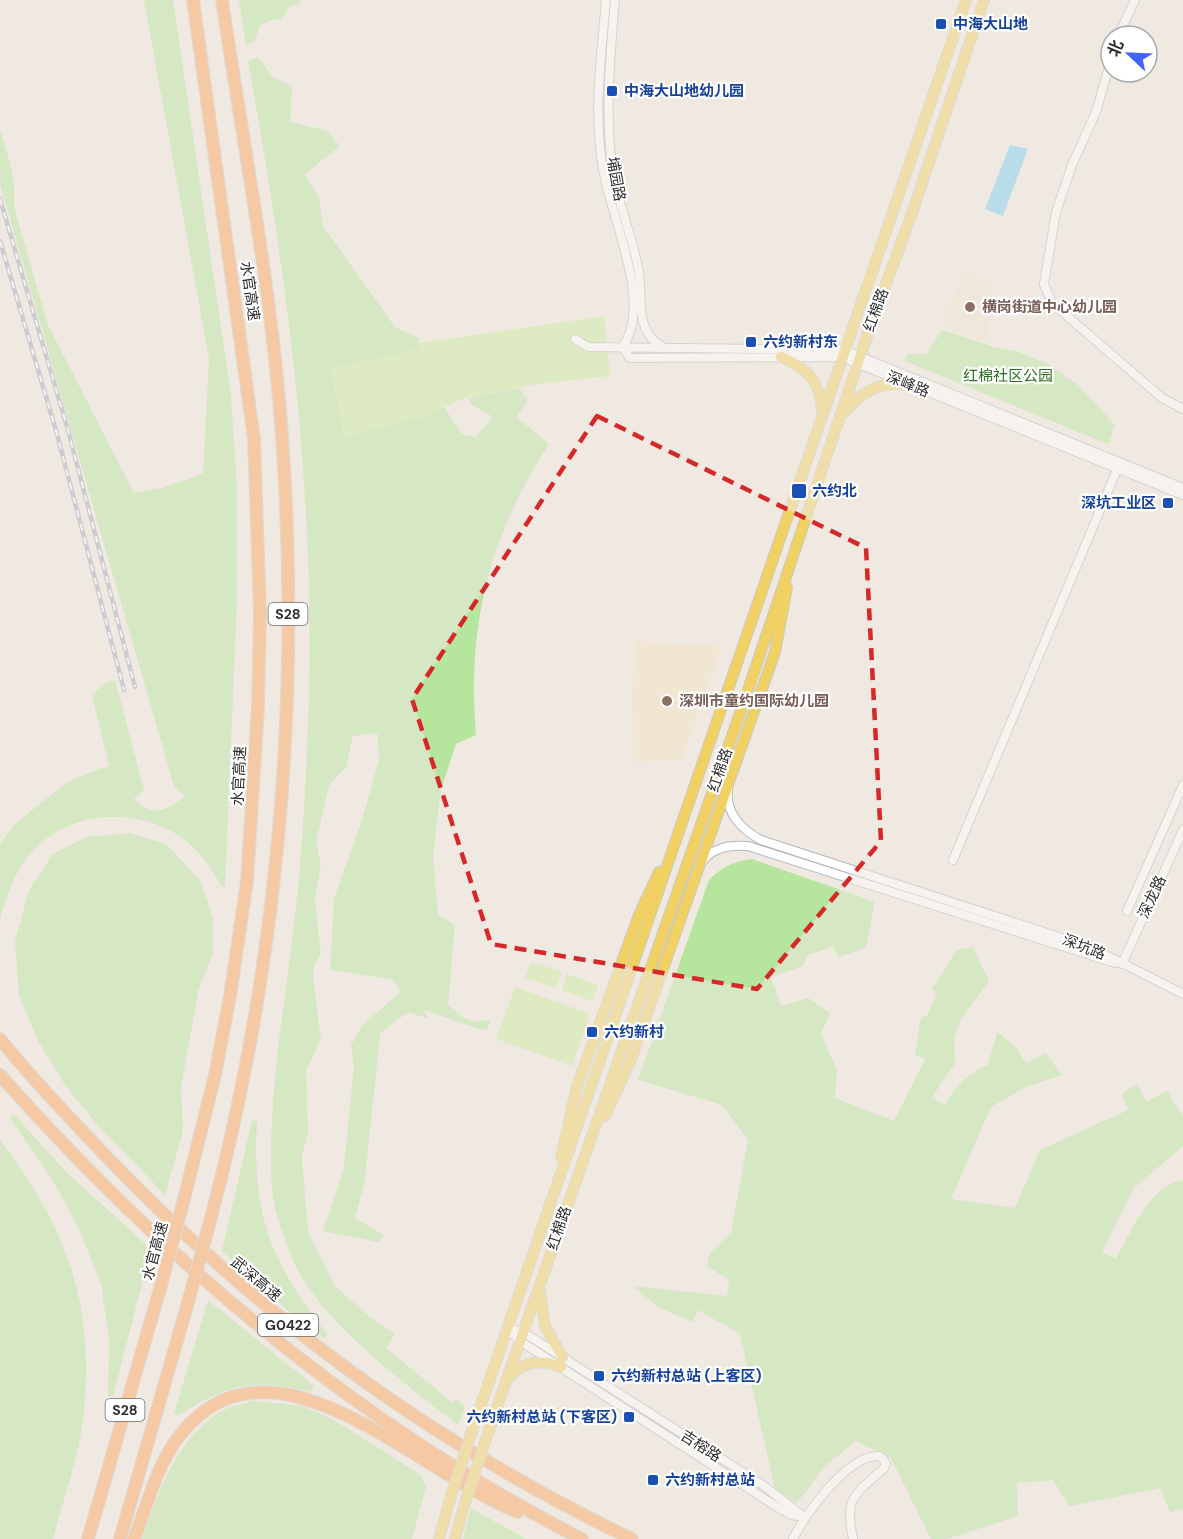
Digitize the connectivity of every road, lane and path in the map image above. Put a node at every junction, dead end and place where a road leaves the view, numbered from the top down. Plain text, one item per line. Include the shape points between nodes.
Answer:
1 (192, 0) edge
2 (222, 0) edge
3 (606, 0) edge
4 (615, 0) edge
5 (966, 0) edge
6 (984, 0) edge
7 (1135, 0) edge
8 (1124, 24) edge
9 (1104, 84) edge
10 (575, 339) dead end
11 (622, 347) junction
12 (663, 348) junction
13 (843, 354) junction
14 (782, 357) junction
15 (858, 360) junction
16 (910, 385) junction
17 (1183, 409) edge
18 (822, 415) junction
19 (835, 429) junction
20 (1118, 465) junction
21 (1183, 488) edge
22 (1183, 495) edge
23 (790, 565) junction
24 (729, 780) junction
25 (1183, 785) edge
26 (1183, 830) edge
27 (953, 860) dead end
28 (700, 864) junction
29 (1127, 911) dead end
30 (1122, 964) junction
31 (1183, 994) edge
32 (0, 1039) edge
33 (0, 1075) edge
34 (585, 1156) junction
35 (541, 1280) junction
36 (507, 1328) junction
37 (521, 1337) junction
38 (562, 1363) junction
39 (506, 1381) junction
40 (805, 1517) junction
41 (556, 1526) junction
42 (88, 1539) edge
43 (120, 1539) edge
44 (134, 1539) edge
45 (440, 1539) edge
46 (455, 1539) edge
47 (582, 1539) edge
48 (632, 1539) edge
49 (793, 1539) edge
50 (853, 1539) edge

1 - 42 highway, 水官高速 / S28, bridge via 254,439 260,612 247,881 222,1041 184,1199
2 - 43 highway, 水官高速 / S28, bridge via 274,357 287,526 281,812 264,970 248,1063 209,1225
3 - 11 street, 埔园路 via 599,138 604,177 632,293 631,333
4 - 12 street, 埔园路 via 608,90 612,167 639,274 642,323 650,338
5 - 13 main road, 红棉路
6 - 15 main road, 红棉路
7 - 8 street
9 - 17 street via 1056,212 1044,284 1046,294 1162,398
10 - 11 street, 深峰路 via 588,346
11 - 12 street, 深峰路
11 - 14 street, 深峰路 via 630,358
12 - 13 street, 深峰路
13 - 14 street, 深峰路
13 - 15 street, 深峰路
13 - 18 main road, 红棉路
14 - 18 main road via 795,362 814,379 822,400
15 - 16 street, 深峰路
15 - 19 main road, 红棉路
15 - 20 street, 深峰路
16 - 19 main road via 893,383 867,390 854,400
16 - 20 street, 深峰路
18 - 36 main road, 红棉路
19 - 23 main road, 红棉路
20 - 21 street, 深峰路
20 - 22 street, 深峰路
20 - 27 street
23 - 24 main road via 778,641
23 - 34 main road, 红棉路
24 - 28 main road
24 - 30 street, 深坑路 via 727,794 734,816 761,840 1090,947
25 - 29 street
26 - 30 street, 深龙路
28 - 30 street, 深坑路 via 706,856 724,847 748,846
28 - 34 main road via 630,1062
30 - 31 street
32 - 48 highway, 武深高速 / G0422 via 167,1218 233,1280 314,1345 377,1393 465,1448
33 - 41 highway, G0422 via 100,1182 226,1300 426,1450
34 - 35 main road, 红棉路
35 - 37 main road, 红棉路
35 - 38 main road via 545,1326
36 - 37 street, 吉榕路
36 - 45 main road, 红棉路, bridge
37 - 38 street, 吉榕路
37 - 39 main road, 红棉路
38 - 39 main road via 531,1363
38 - 40 street, 吉榕路 via 791,1515
39 - 46 main road, 红棉路, bridge
40 - 49 street
40 - 50 street via 829,1487 863,1459 880,1456 886,1463 884,1468 855,1495 849,1508
41 - 44 highway via 469,1489 332,1409 287,1393 261,1391 223,1399 190,1422 162,1464
41 - 47 highway, G0422

